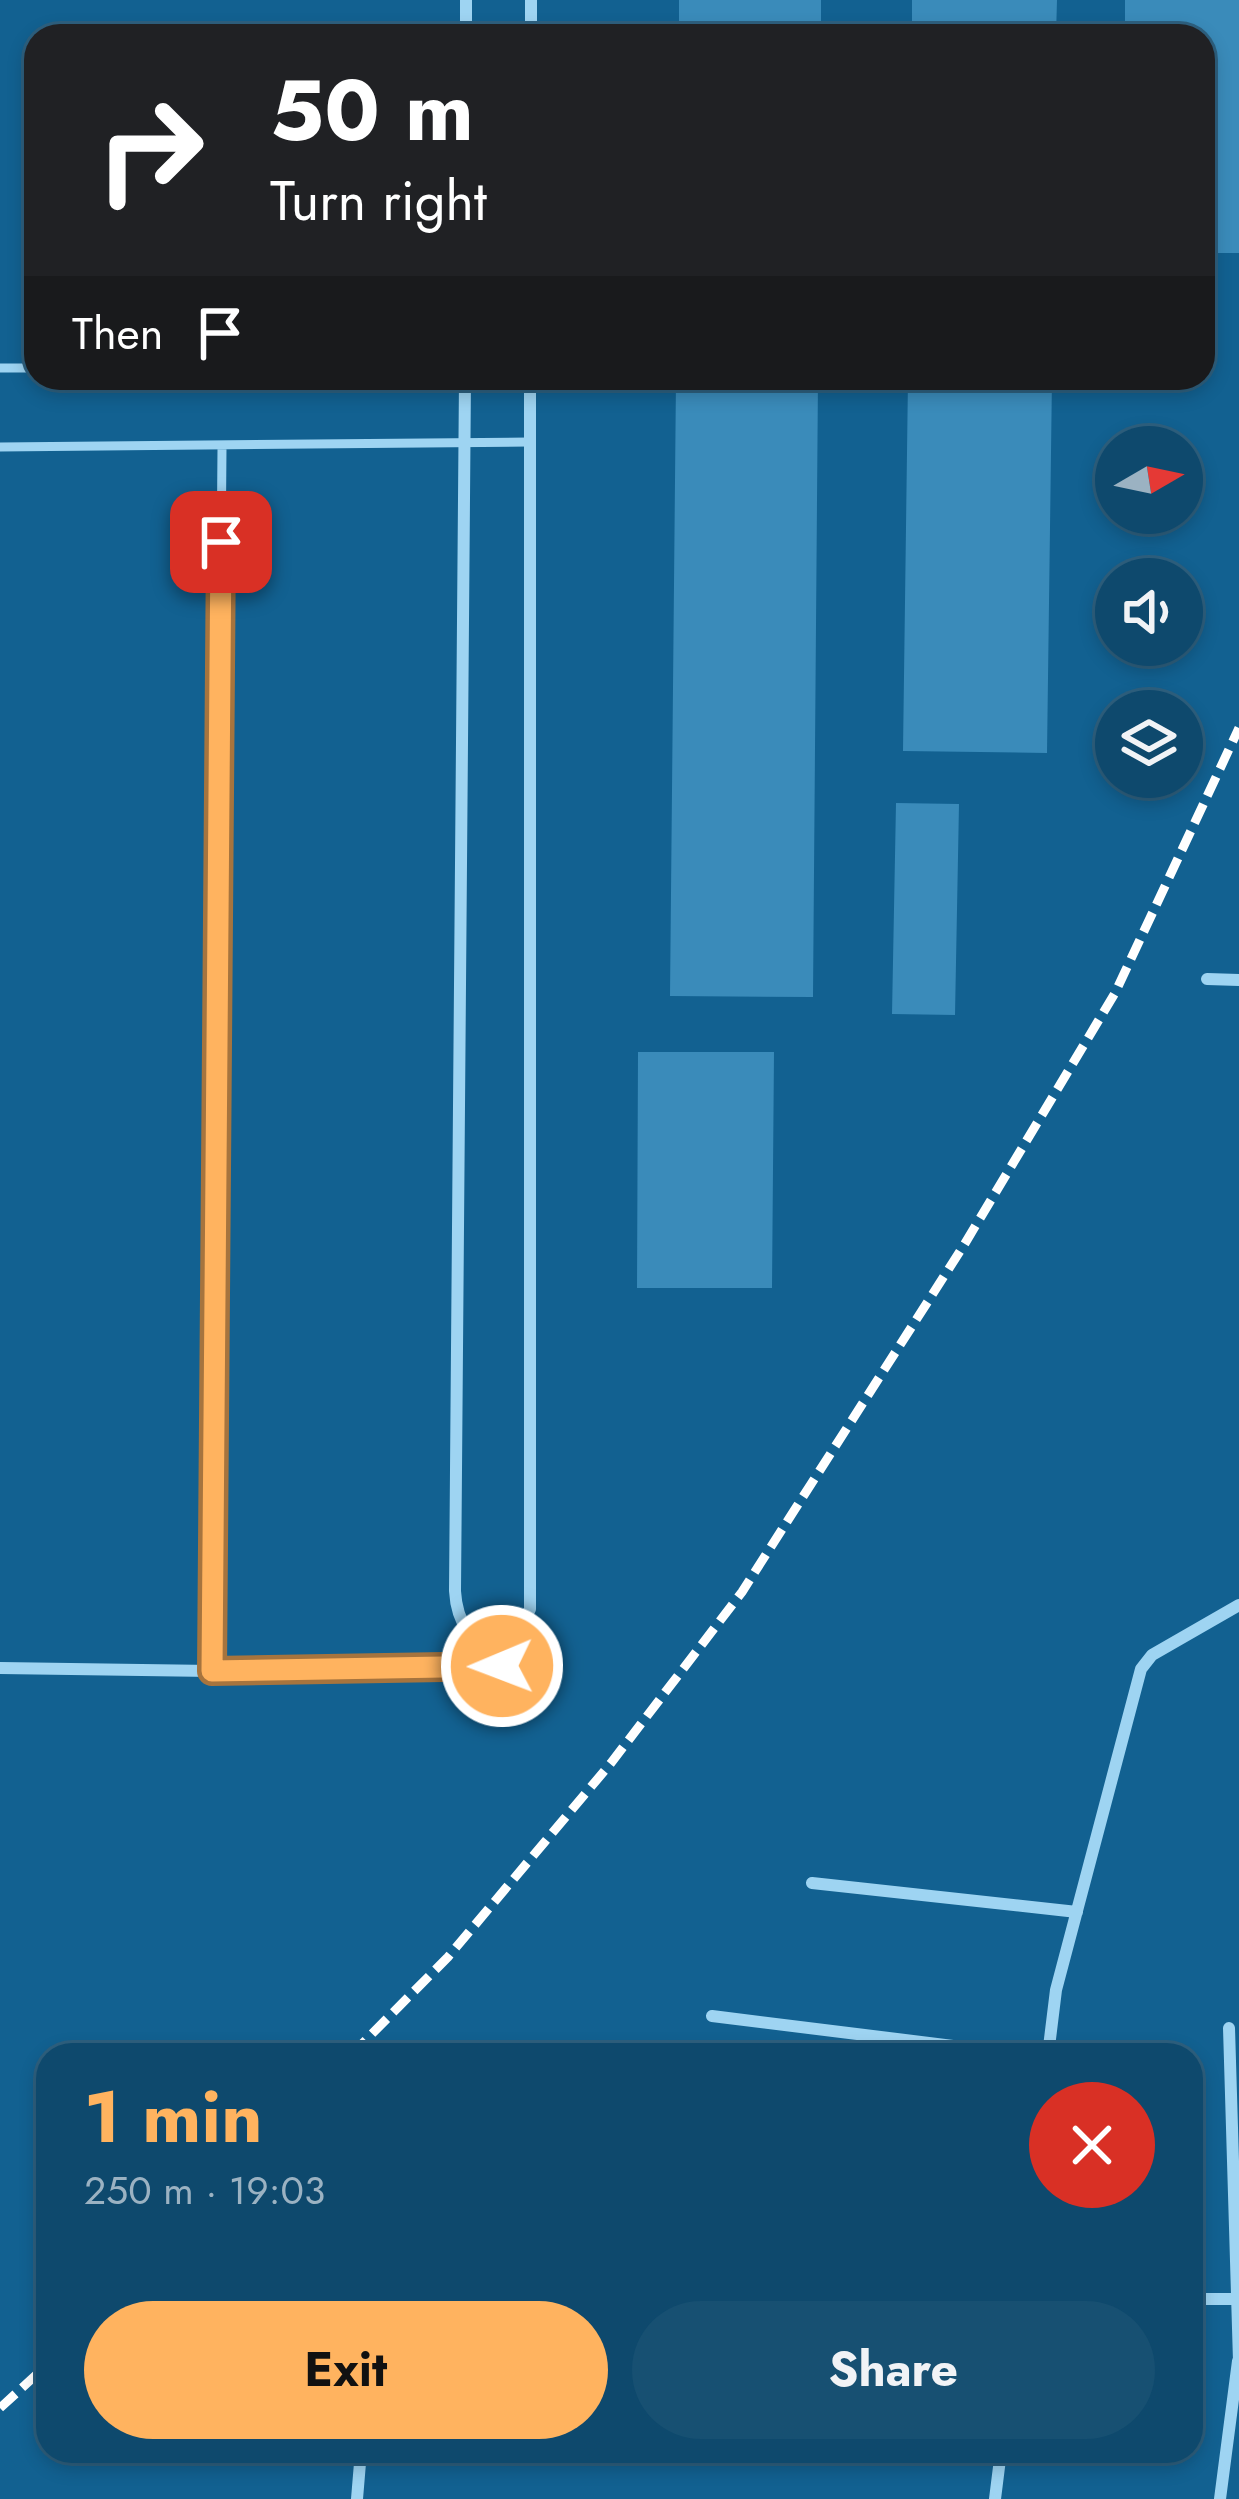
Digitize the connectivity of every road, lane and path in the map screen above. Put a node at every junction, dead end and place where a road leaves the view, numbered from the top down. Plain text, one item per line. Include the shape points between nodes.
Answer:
1 (465, 390) edge
2 (530, 390) edge
3 (465, 441) junction
4 (530, 442) junction
5 (0, 447) edge
6 (222, 448) junction
7 (1208, 979) dead end
8 (1239, 980) edge
9 (1239, 1605) edge
10 (502, 1666) junction
11 (0, 1667) edge
12 (212, 1671) junction
13 (812, 1883) dead end
14 (1076, 1912) junction
15 (712, 2016) dead end
16 (1229, 2028) dead end
17 (929, 2043) edge
18 (1049, 2043) edge
19 (1236, 2299) edge
20 (1203, 2300) edge
21 (1238, 2361) edge
22 (360, 2463) edge
23 (1000, 2463) edge
24 (357, 2499) edge
25 (995, 2499) edge
26 (1220, 2499) edge

1 - 3 street
2 - 4 street
3 - 4 lane
3 - 6 lane
3 - 10 street via 455,1591 467,1635
4 - 10 street via 530,1609
5 - 6 lane
6 - 12 lane
7 - 8 street
9 - 14 street via 1152,1655 1141,1670
10 - 12 street
11 - 12 street
13 - 14 street
14 - 18 street
15 - 17 street
16 - 19 street
19 - 20 street
19 - 21 street
21 - 26 street
22 - 24 street
23 - 25 street

